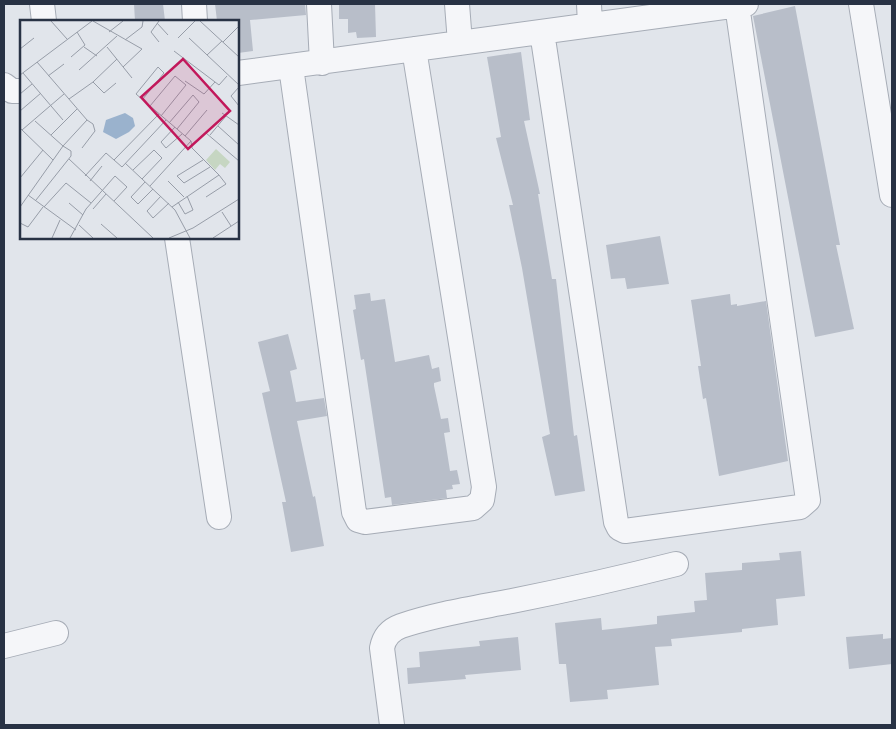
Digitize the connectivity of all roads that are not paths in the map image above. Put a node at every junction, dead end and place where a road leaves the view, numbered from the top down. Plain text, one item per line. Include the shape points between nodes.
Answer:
1 (42, 4) edge
2 (194, 4) edge
3 (319, 4) edge
4 (457, 4) edge
5 (742, 4) edge
6 (860, 4) edge
7 (590, 14) edge
8 (44, 20) edge
9 (196, 20) edge
10 (542, 32) junction
11 (460, 43) junction
12 (414, 49) junction
13 (322, 63) junction
14 (291, 68) junction
15 (239, 73) edge
16 (4, 85) edge
17 (20, 91) edge
18 (892, 195) edge
19 (177, 239) edge
20 (219, 517) dead end
21 (676, 564) dead end
22 (56, 633) dead end
23 (4, 646) edge
24 (392, 725) edge

1 - 8 street
2 - 9 street
3 - 13 street
4 - 11 street
5 - 7 street
5 - 10 street via 808,500 800,507 625,531 619,528
6 - 18 street
7 - 10 street
10 - 11 street
11 - 12 street
12 - 13 street
12 - 14 street via 484,487 482,500 473,508 365,522 358,520 354,512
13 - 14 street
14 - 15 street
16 - 17 street via 12,91
19 - 20 street
21 - 24 street via 400,626 384,639 382,648
22 - 23 street

